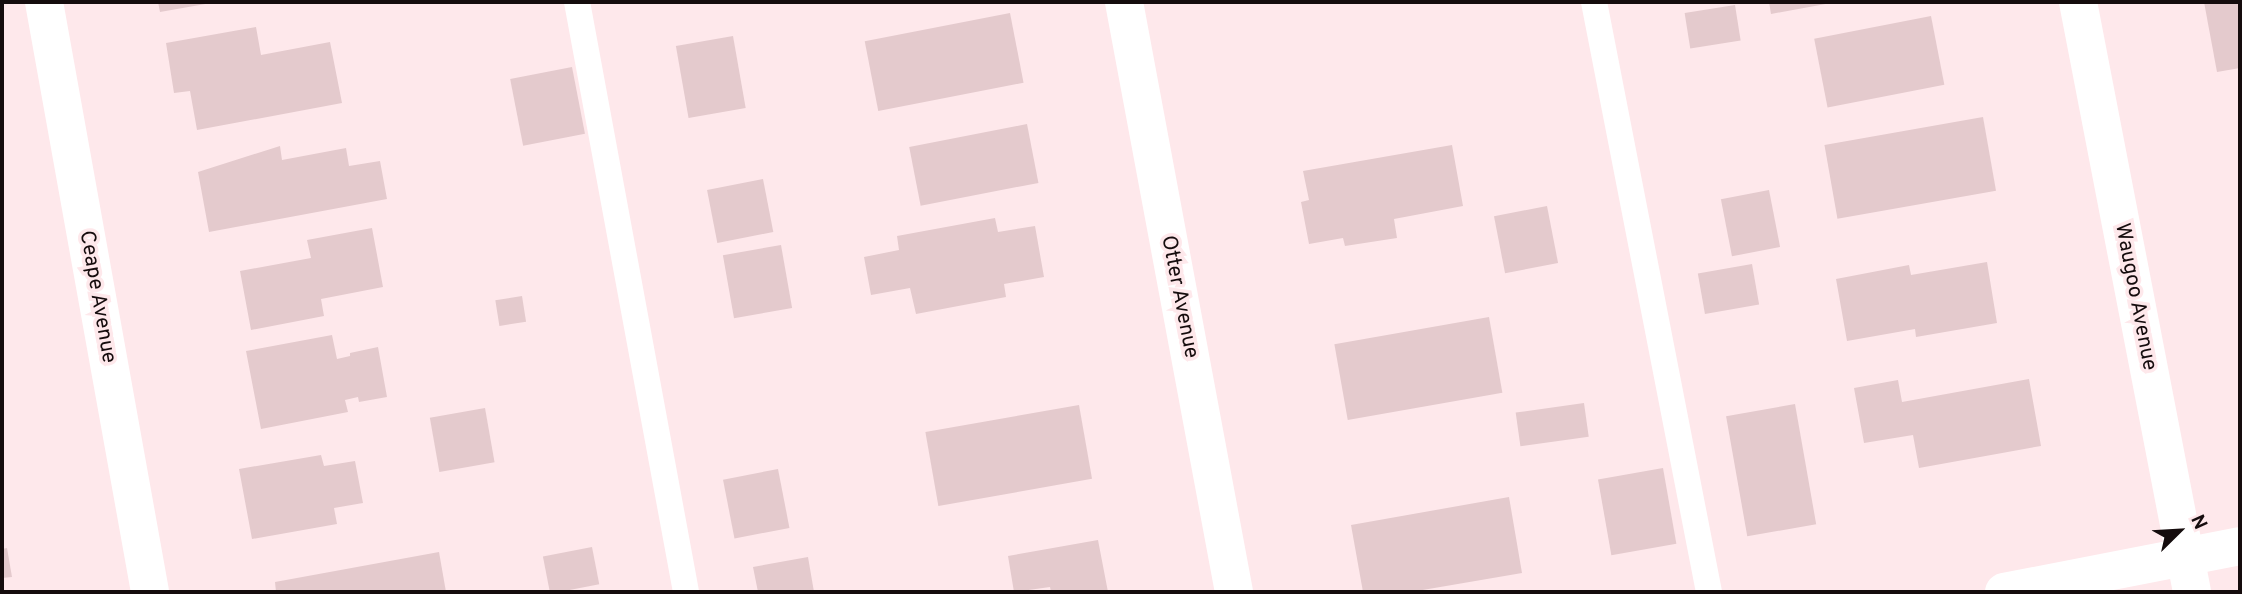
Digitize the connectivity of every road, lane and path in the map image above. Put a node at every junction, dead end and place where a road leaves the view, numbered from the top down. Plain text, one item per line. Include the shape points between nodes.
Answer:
1 (44, 2) edge
2 (577, 2) edge
3 (1124, 2) edge
4 (1594, 2) edge
5 (2078, 2) edge
6 (2240, 547) edge
7 (2189, 575) edge
8 (150, 592) edge
9 (686, 592) edge
10 (1234, 592) edge
11 (1709, 592) edge
12 (2004, 592) edge

1 - 8 street, Ceape Avenue
2 - 9 lane
3 - 10 street, Otter Avenue
4 - 11 lane
5 - 7 street, Waugoo Avenue
6 - 7 street
7 - 12 street

